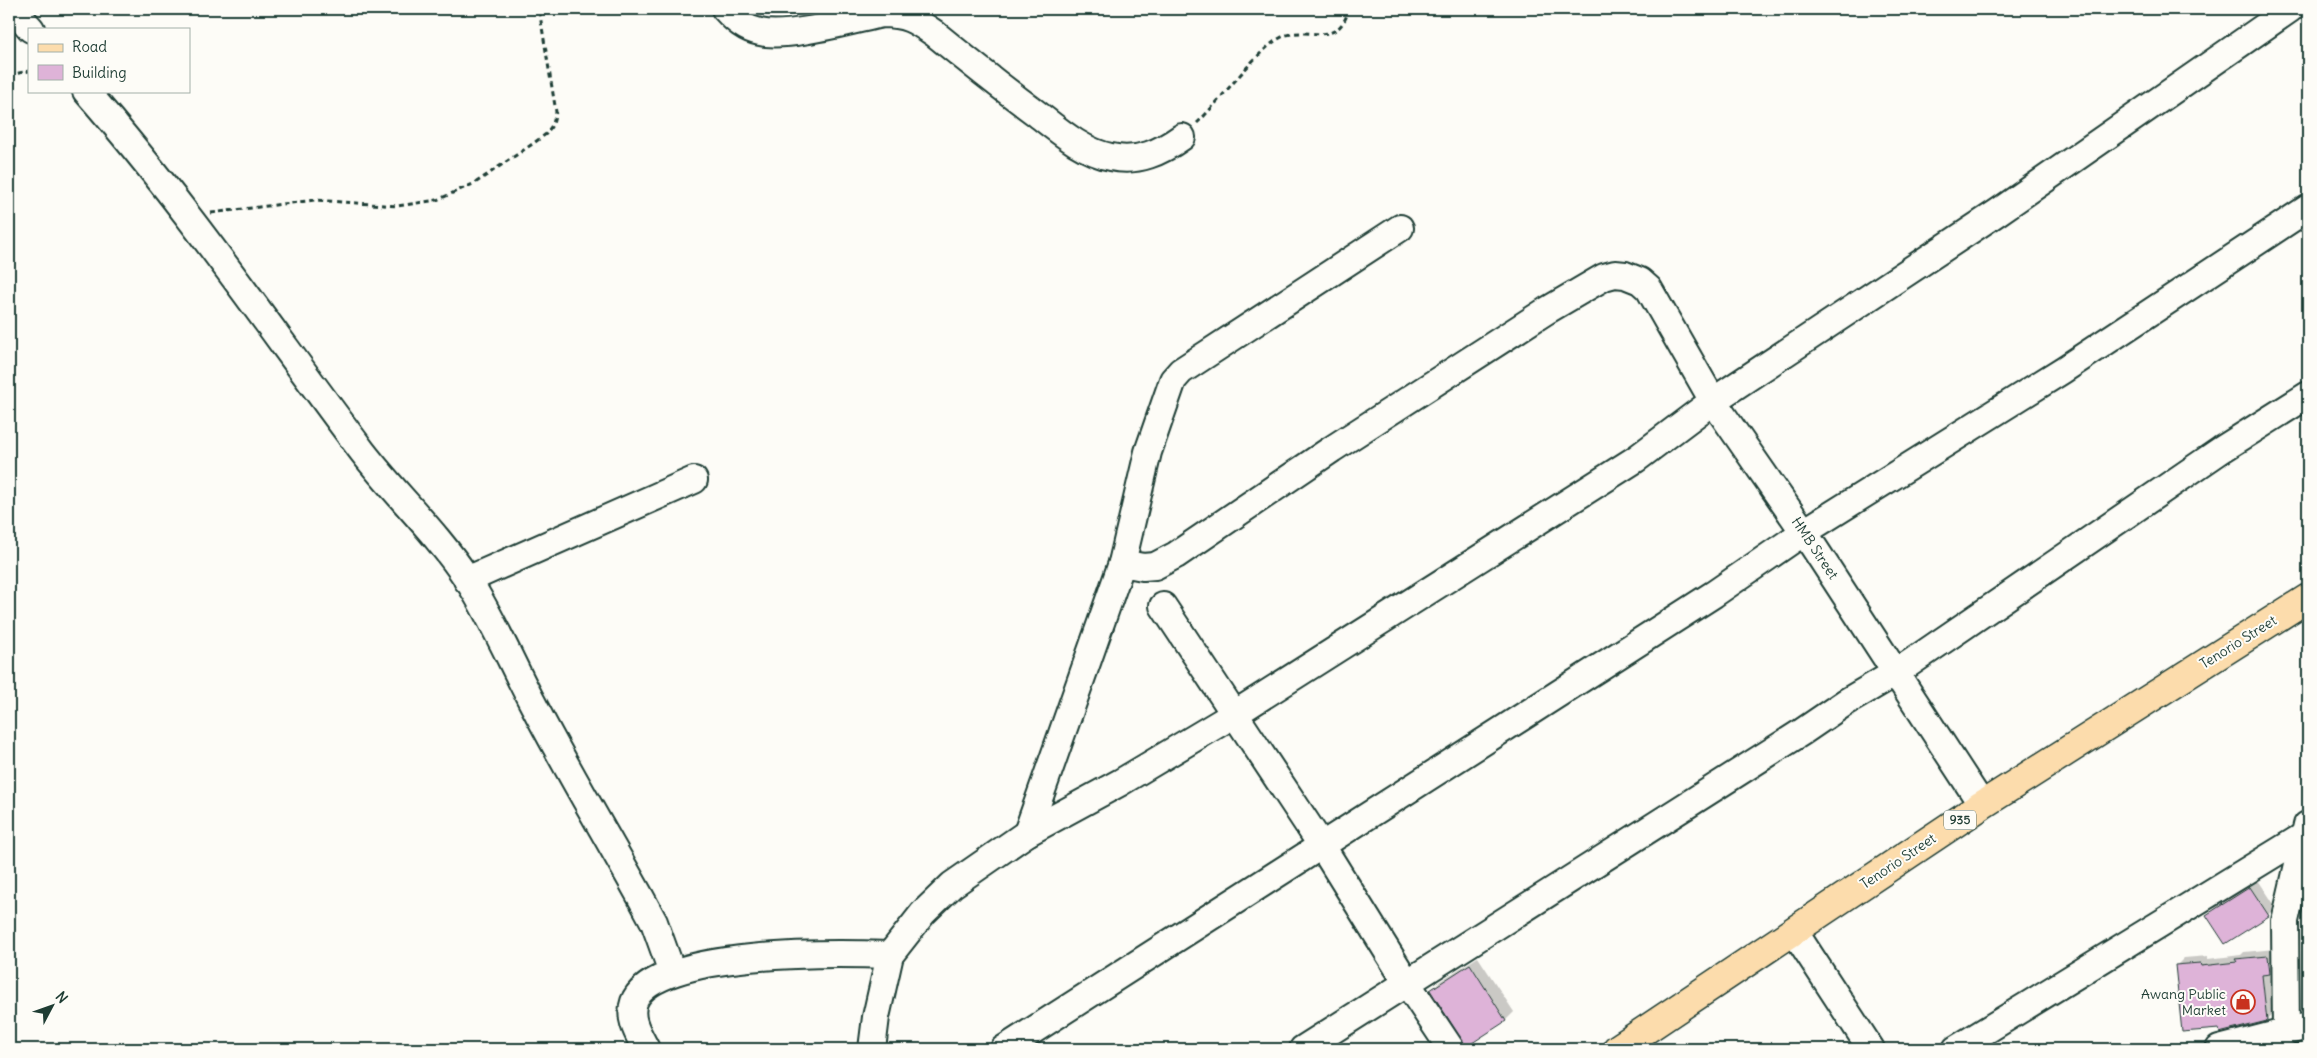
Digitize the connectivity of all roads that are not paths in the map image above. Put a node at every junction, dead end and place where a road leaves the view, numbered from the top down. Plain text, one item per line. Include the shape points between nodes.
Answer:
1 (13, 9) edge
2 (725, 9) edge
3 (2290, 9) edge
4 (30, 28) edge
5 (87, 92) edge
6 (1182, 137) road end
7 (2306, 215) edge
8 (1400, 228) dead end
9 (2308, 395) edge
10 (1713, 401) junction
11 (694, 480) dead end
12 (1804, 532) junction
13 (1122, 563) junction
14 (467, 580) junction
15 (2308, 598) edge
16 (1163, 606) dead end
17 (1897, 672) junction
18 (1233, 715) junction
19 (1982, 805) junction
20 (2306, 826) edge
21 (1027, 833) junction
22 (1322, 846) junction
23 (1794, 931) junction
24 (890, 955) junction
25 (672, 972) junction
26 (1407, 983) junction
27 (2297, 1029) edge
28 (646, 1049) edge
29 (872, 1049) edge
30 (1004, 1049) edge
31 (1303, 1049) edge
32 (1451, 1049) edge
33 (1617, 1049) edge
34 (1871, 1049) edge
35 (1956, 1049) edge
36 (2219, 1049) edge

1 - 4 street
2 - 6 street via 741,25 760,32 780,34 882,14 899,14 934,33 1060,131 1090,150 1111,158 1136,158 1161,152
3 - 10 street via 1998,212
5 - 14 street via 143,158 300,364 363,453
7 - 12 street
8 - 13 street via 1181,371 1173,380 1148,452
9 - 17 street via 2221,450
10 - 12 street, HMB Street
10 - 13 street, HMB Street via 1649,290 1640,281 1625,275 1604,277 1340,444 1176,555 1155,566
10 - 18 street via 1636,460
11 - 14 street
12 - 17 street, HMB Street
12 - 22 street via 1714,594
13 - 21 street
14 - 25 street via 654,922
15 - 19 main road, Tenorio Street / 935
16 - 18 street
17 - 19 street, HMB Street
17 - 26 street
18 - 21 street
18 - 22 street
19 - 23 main road, Tenorio Street / 935
20 - 27 street via 2285,921
20 - 35 street
21 - 24 street via 952,885 923,913
22 - 26 street
22 - 30 street
23 - 33 main road, Tenorio Street / 935
23 - 34 street
24 - 25 street via 795,954
24 - 29 street
25 - 28 street via 652,982 634,1002 632,1014
26 - 31 street
26 - 32 street
27 - 36 street

